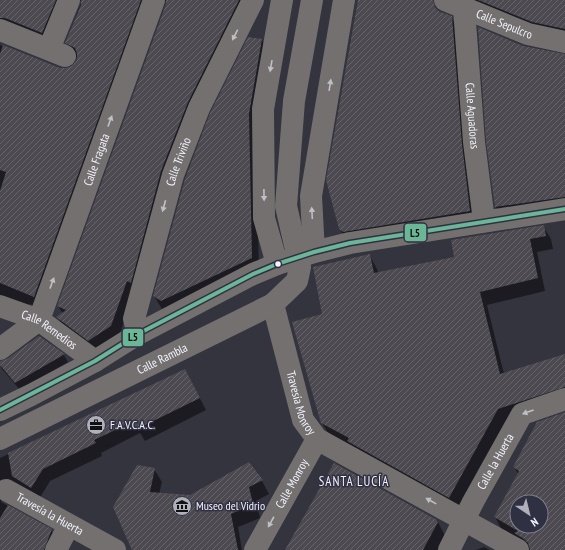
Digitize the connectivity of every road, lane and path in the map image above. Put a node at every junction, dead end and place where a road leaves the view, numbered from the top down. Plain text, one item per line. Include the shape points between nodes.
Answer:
1 (69, 0) edge
2 (154, 0) edge
3 (253, 0) edge
4 (282, 0) edge
5 (312, 0) edge
6 (344, 0) edge
7 (445, 0) edge
8 (464, 9) junction
9 (0, 30) edge
10 (565, 42) edge
11 (565, 210) edge
12 (484, 222) junction
13 (296, 258) junction
14 (273, 304) junction
15 (0, 306) edge
16 (39, 320) junction
17 (138, 334) junction
18 (0, 349) edge
19 (94, 361) junction
20 (565, 399) edge
21 (0, 410) edge
22 (0, 439) edge
23 (317, 439) junction
24 (2, 488) edge
25 (465, 520) junction
26 (69, 525) junction
27 (56, 550) edge
28 (115, 550) edge
29 (255, 550) edge
30 (449, 550) edge
31 (518, 550) edge

1 - 9 street via 57,52
16 -> 2 street, Calle Fragata
3 -> 17 street, Calle Triviño via 199,108 172,175 134,319
4 -> 13 street via 263,109 264,218
5 - 13 street via 294,101 286,206
13 -> 6 street via 311,196
7 - 8 street, Calle Sepulcro
8 - 10 street, Calle Sepulcro via 528,34
8 - 12 street, Calle Aguadoras via 474,142
11 - 12 street
12 - 13 street via 350,243
13 - 14 street, Calle Rambla via 300,267 297,280
13 - 17 street via 253,274
14 - 22 street, Calle Rambla
14 - 23 street, Travesía Monroy via 303,420
15 - 16 street, Calle Remedios
16 - 18 street
16 - 19 street, Calle Remedios
17 - 19 street
19 - 21 street
20 -> 25 street, Calle la Huerta via 522,414
25 -> 23 street, Travesía Monroy
23 -> 29 street, Calle Monroy
24 - 26 street, Travesía la Huerta
25 - 30 street, Calle la Huerta
25 - 31 street, Travesía Monroy
26 - 27 street
26 - 28 street, Travesía la Huerta

